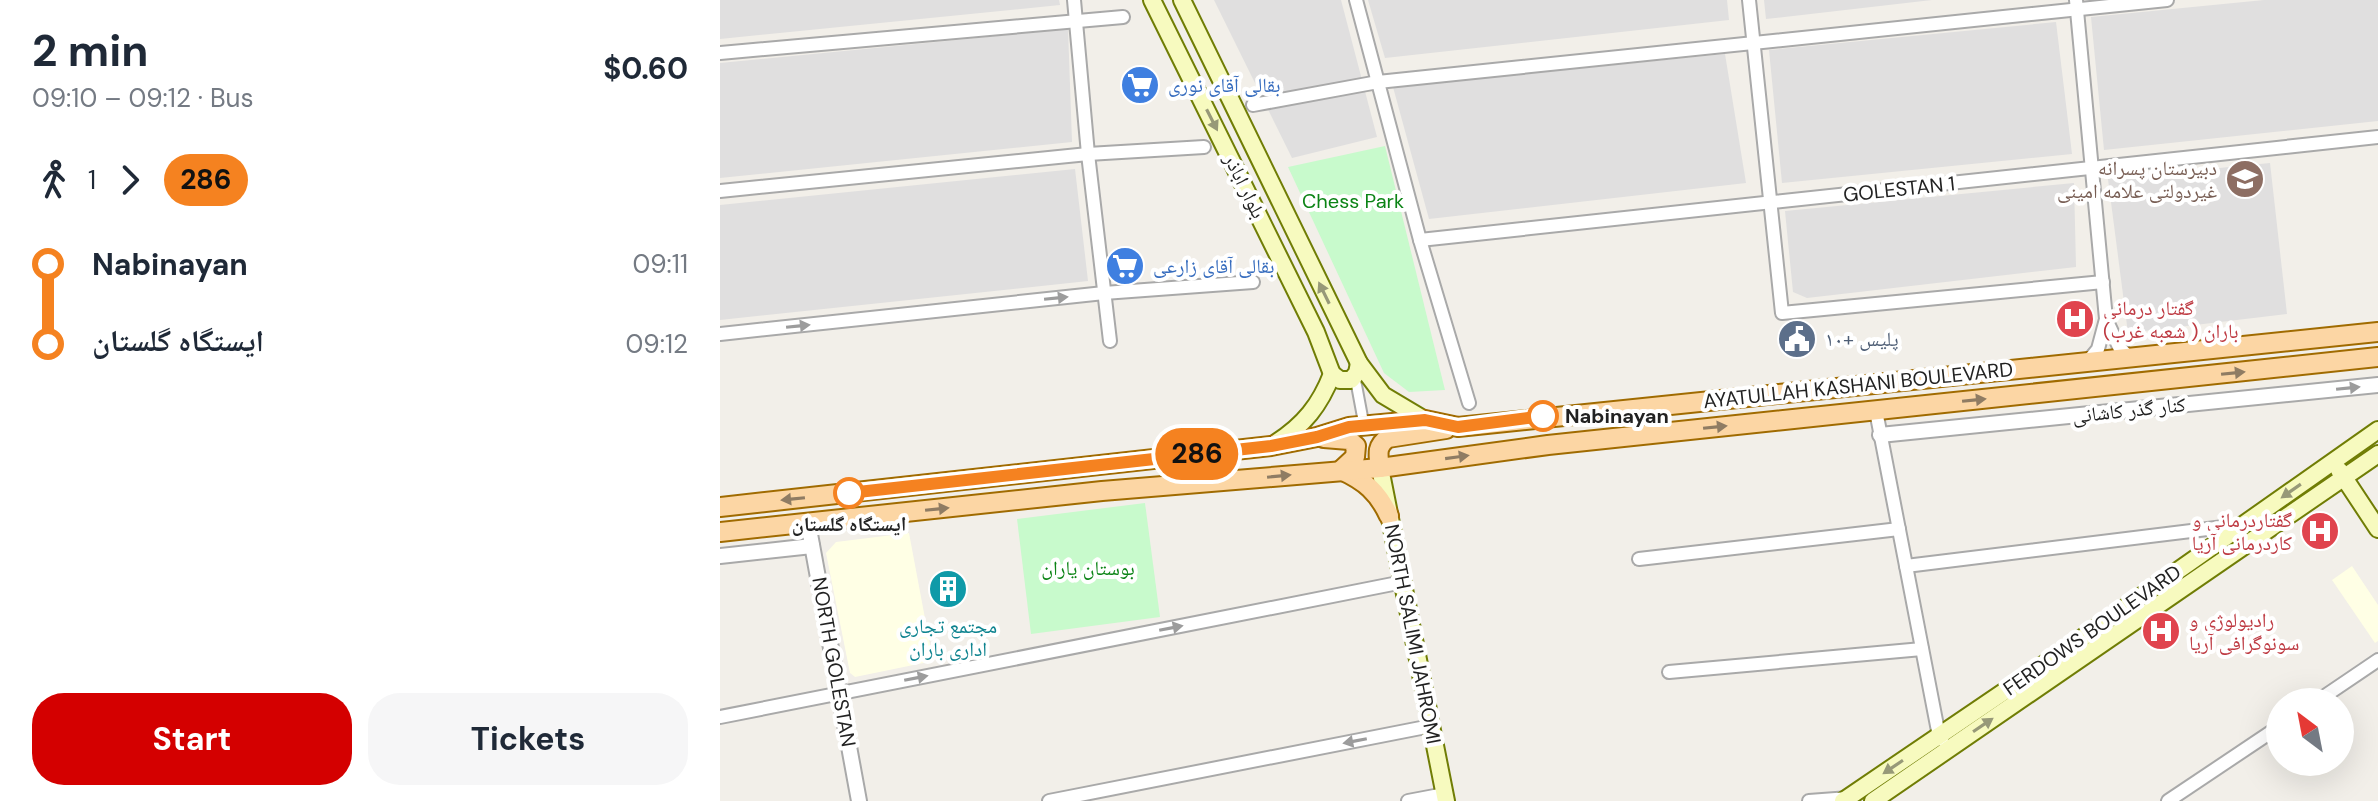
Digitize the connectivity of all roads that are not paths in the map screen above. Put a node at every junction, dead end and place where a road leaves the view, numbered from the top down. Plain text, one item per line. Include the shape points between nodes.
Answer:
1 (1074, 0) edge
2 (1152, 0) edge
3 (1182, 0) edge
4 (1356, 0) edge
5 (1749, 0) edge
6 (2167, 0) edge
7 (2076, 5) edge
8 (1123, 17) dead end
9 (1076, 21) junction
10 (1754, 43) junction
11 (720, 53) edge
12 (1378, 82) junction
13 (1253, 105) dead end
14 (2378, 137) edge
15 (1204, 147) dead end
16 (1088, 154) junction
17 (2092, 168) junction
18 (720, 191) edge
19 (1771, 202) junction
20 (1420, 240) junction
21 (1253, 282) dead end
22 (2103, 282) junction
23 (1104, 293) junction
24 (2106, 319) junction
25 (2378, 332) edge
26 (720, 334) edge
27 (1110, 341) dead end
28 (2129, 357) junction
29 (2378, 357) edge
30 (2088, 361) junction
31 (1357, 370) junction
32 (1332, 374) junction
33 (2378, 385) edge
34 (1469, 403) dead end
35 (1876, 411) junction
36 (1425, 420) junction
37 (1364, 425) junction
38 (1458, 427) junction
39 (2378, 430) edge
40 (1880, 435) junction
41 (1317, 437) junction
42 (1271, 446) junction
43 (2378, 454) edge
44 (2333, 462) junction
45 (1380, 468) junction
46 (1341, 470) junction
47 (2344, 479) junction
48 (720, 507) edge
49 (1389, 516) junction
50 (808, 523) junction
51 (2243, 524) junction
52 (1899, 529) junction
53 (2378, 529) edge
54 (720, 532) edge
55 (2255, 540) junction
56 (812, 546) junction
57 (720, 556) edge
58 (1639, 559) dead end
59 (1906, 566) junction
60 (1403, 582) junction
61 (1922, 649) junction
62 (2378, 660) edge
63 (2062, 662) junction
64 (1669, 672) dead end
65 (2337, 688) edge
66 (839, 693) junction
67 (720, 717) edge
68 (1431, 726) junction
69 (2266, 735) edge
70 (1943, 743) junction
71 (1445, 798) edge
72 (1847, 800) edge
73 (859, 801) edge
74 (1049, 801) edge
75 (1408, 801) edge
76 (1809, 801) edge
77 (1873, 801) edge
78 (2168, 801) edge

1 - 9 street
2 -> 32 main road, بلوار اباذر
31 -> 3 main road, بلوار اباذر
4 - 12 street
5 - 10 street
6 - 7 street
7 - 10 street
7 - 17 street
8 - 9 street
9 - 11 street
9 - 16 street
10 - 12 street
10 - 19 street
12 - 13 street
12 - 20 street
14 - 17 street, GOLESTAN 1
15 - 16 street
16 - 18 street
16 - 23 street
17 - 19 street, GOLESTAN 1
17 - 22 street
19 - 20 street, GOLESTAN 1
19 - 22 street via 1782,313
20 - 34 street
21 - 23 street
22 - 24 street
26 -> 23 street
23 - 27 street
24 - 28 street
24 - 30 street via 2098,349
25 - 28 main road, AYATULLAH KASHANI BOULEVARD
28 - 30 main road, AYATULLAH KASHANI BOULEVARD
35 -> 29 main road, AYATULLAH KASHANI BOULEVARD
30 - 38 main road, AYATULLAH KASHANI BOULEVARD
31 - 32 main road via 1346,381
31 - 36 main road, بلوار اباذر via 1383,395
31 - 37 street
32 - 42 main road via 1310,416
40 -> 33 street, کنار گذر کاشانی
35 - 40 street
45 -> 35 main road, AYATULLAH KASHANI BOULEVARD
36 - 37 main road, AYATULLAH KASHANI BOULEVARD
36 - 38 main road, AYATULLAH KASHANI BOULEVARD
37 - 41 main road, AYATULLAH KASHANI BOULEVARD
38 - 45 main road via 1388,438 1378,451
39 - 44 main road, FERDOWS BOULEVARD
40 - 52 street
41 - 42 main road, AYATULLAH KASHANI BOULEVARD
41 - 46 main road via 1349,440 1356,446 1355,457
42 -> 48 main road, AYATULLAH KASHANI BOULEVARD
43 - 47 main road, FERDOWS BOULEVARD
44 - 47 main road
44 -> 51 main road, FERDOWS BOULEVARD
45 - 46 main road, AYATULLAH KASHANI BOULEVARD
45 - 49 main road, NORTH SALIMI JAHROMI
46 - 49 main road via 1368,484
50 -> 46 main road, AYATULLAH KASHANI BOULEVARD
47 - 53 main road
47 - 55 main road, FERDOWS BOULEVARD
49 - 60 main road, NORTH SALIMI JAHROMI
50 - 54 main road, AYATULLAH KASHANI BOULEVARD
50 - 56 street, NORTH GOLESTAN
51 - 55 main road
51 - 59 street
51 - 63 main road, FERDOWS BOULEVARD
52 - 58 street
52 - 59 street
55 - 63 main road, FERDOWS BOULEVARD
56 - 57 street
56 - 66 street, NORTH GOLESTAN
59 - 61 street
66 -> 60 street
60 - 68 main road, NORTH SALIMI JAHROMI
61 - 64 street
61 - 70 street
62 - 65 street
63 - 70 main road, FERDOWS BOULEVARD
66 - 67 street
66 - 73 street, NORTH GOLESTAN
68 - 71 main road, NORTH SALIMI JAHROMI
68 -> 74 street
69 - 78 street
70 -> 72 main road, FERDOWS BOULEVARD
70 - 77 main road, FERDOWS BOULEVARD
71 - 75 street
72 - 76 street

